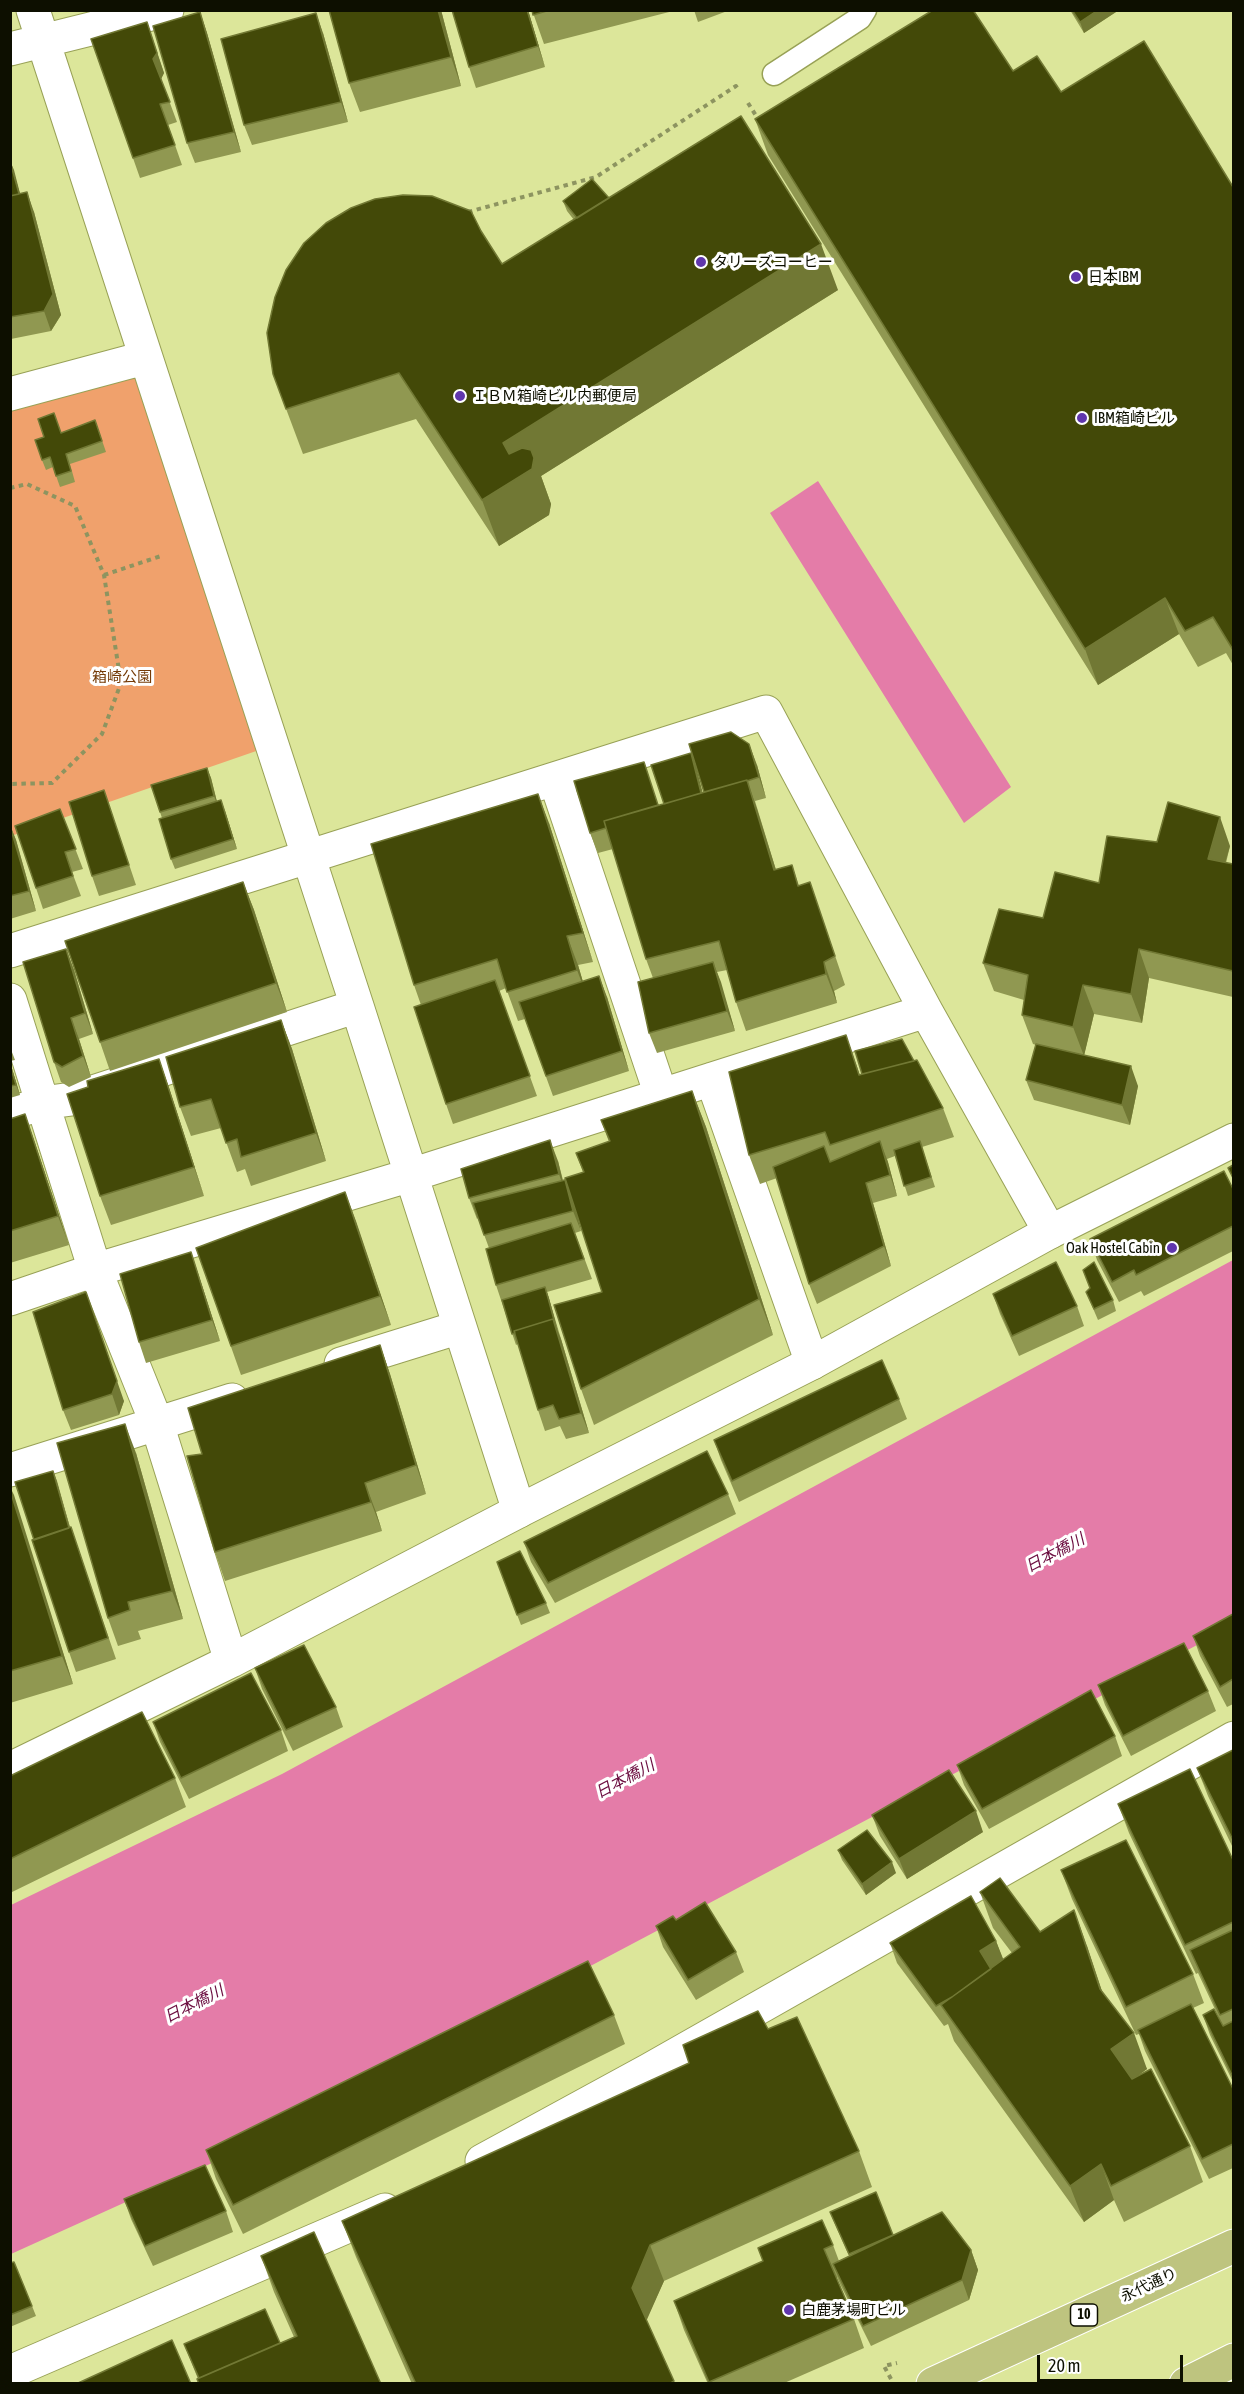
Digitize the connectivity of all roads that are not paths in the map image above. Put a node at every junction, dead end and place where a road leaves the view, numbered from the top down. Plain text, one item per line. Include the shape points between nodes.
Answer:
1 (167, 10) edge
2 (865, 10) edge
3 (38, 26) edge
4 (10, 49) edge
5 (774, 74) dead end
6 (144, 358) junction
7 (10, 394) edge
8 (555, 779) junction
9 (308, 857) junction
10 (10, 951) edge
11 (10, 1000) edge
12 (357, 1006) junction
13 (926, 1011) junction
14 (712, 1079) junction
15 (661, 1095) junction
16 (42, 1103) junction
17 (10, 1114) edge
18 (1233, 1140) edge
19 (411, 1175) junction
20 (1050, 1232) junction
21 (95, 1270) junction
22 (10, 1299) edge
23 (460, 1327) junction
24 (812, 1363) junction
25 (312, 1374) edge
26 (256, 1392) edge
27 (157, 1424) junction
28 (10, 1470) edge
29 (519, 1511) junction
30 (231, 1661) junction
31 (1233, 1738) edge
32 (10, 1769) edge
33 (460, 2173) edge
34 (407, 2201) edge
35 (1233, 2246) edge
36 (1233, 2360) edge
37 (10, 2372) edge
38 (933, 2384) edge
39 (1186, 2384) edge

1 - 3 street
2 - 5 lane via 860,18
3 - 4 street
3 - 6 street
6 - 7 street
6 - 9 street
8 - 9 street
8 - 13 street via 766,712
8 - 15 street
9 - 10 street
9 - 12 street
11 - 16 street
12 - 16 street via 72,1099
12 - 19 street
13 - 14 street
13 - 20 street
14 - 15 street
14 - 24 street
15 - 19 street
16 - 17 street
16 - 21 street
18 - 20 street
19 - 21 street
19 - 23 street
20 - 24 street
21 - 22 street
21 - 27 street
23 - 25 street
23 - 29 street
24 - 29 street
26 - 27 street
27 - 28 street
27 - 30 street
29 - 30 street
30 - 32 street
31 - 33 street
34 - 37 street
35 - 38 main road, 永代通り / 10
36 - 39 main road

